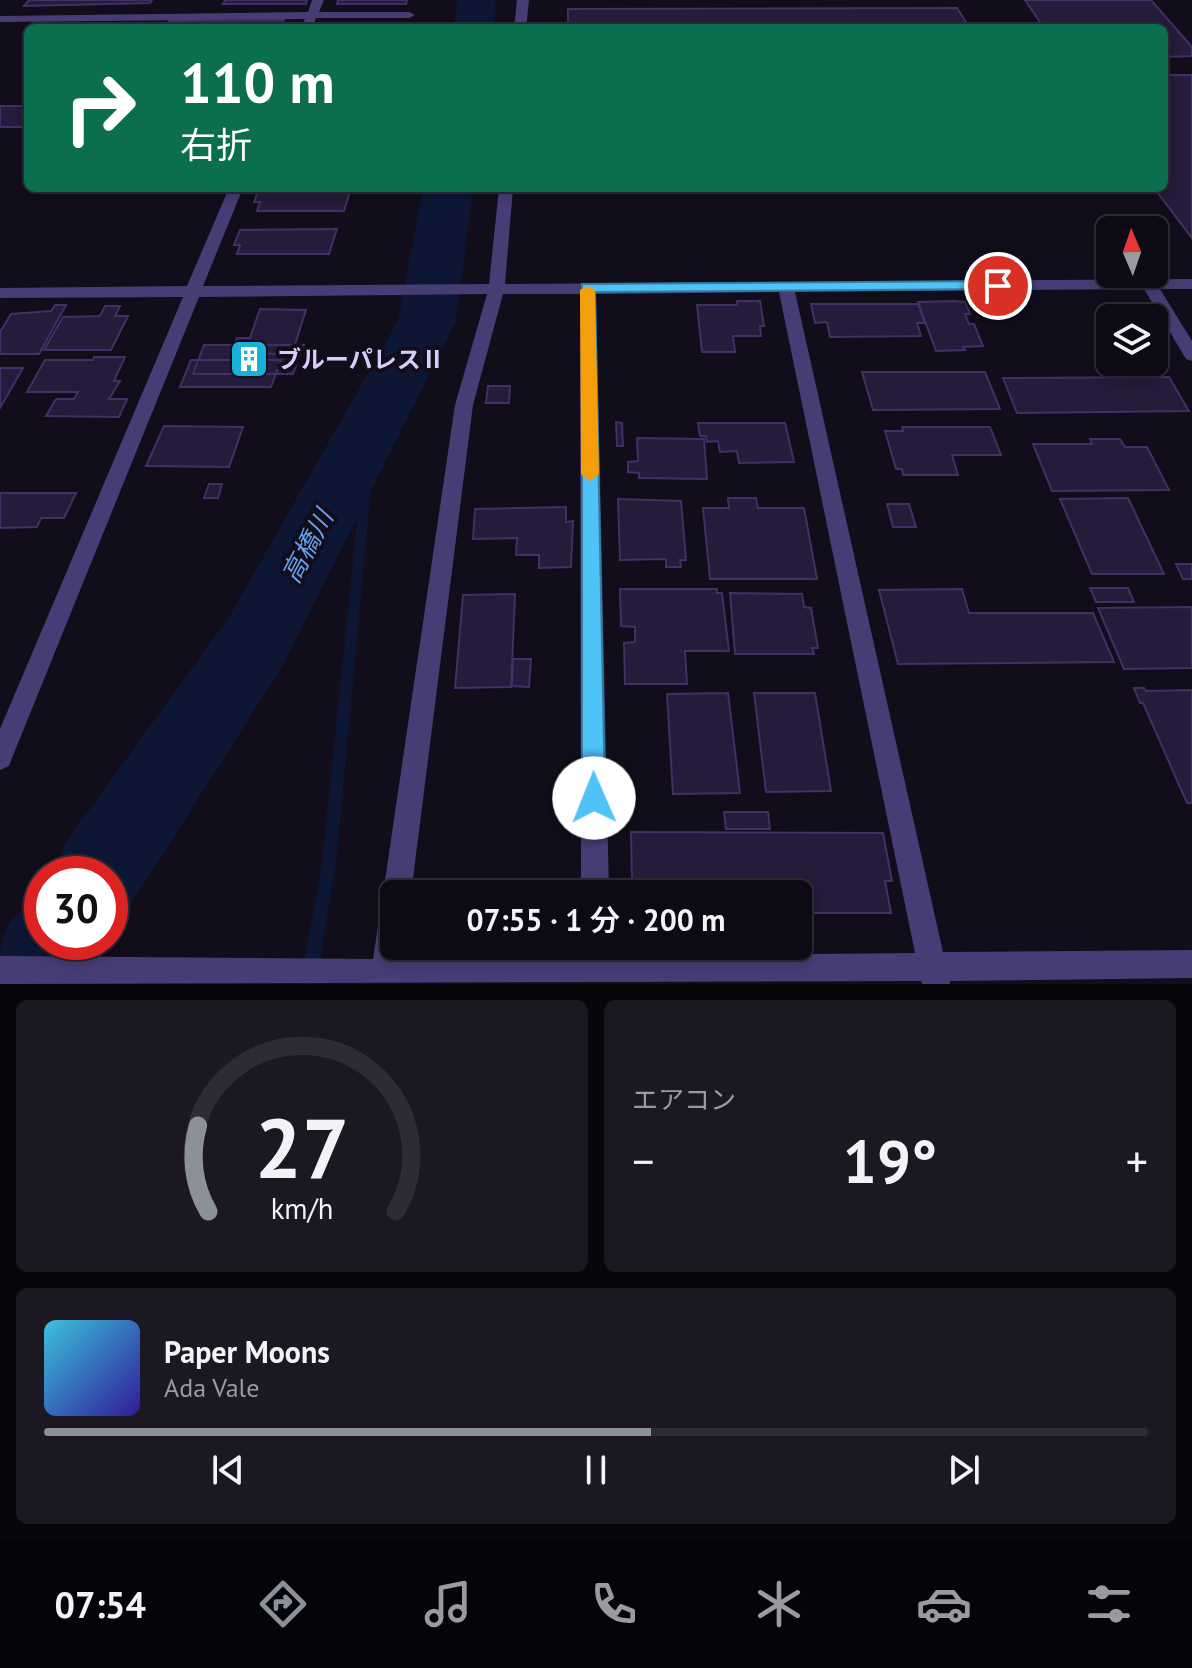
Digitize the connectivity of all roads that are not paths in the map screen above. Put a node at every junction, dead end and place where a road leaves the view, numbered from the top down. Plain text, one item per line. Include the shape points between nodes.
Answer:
1 (318, 0) edge
2 (523, 0) edge
3 (2, 13) edge
4 (312, 15) junction
5 (409, 15) dead end
6 (308, 24) edge
7 (520, 24) edge
8 (234, 192) edge
9 (505, 192) edge
10 (1096, 284) edge
11 (1168, 284) edge
12 (1192, 284) edge
13 (786, 287) junction
14 (489, 288) junction
15 (588, 288) junction
16 (1151, 288) edge
17 (192, 291) junction
18 (0, 293) edge
19 (1192, 355) edge
20 (0, 758) edge
21 (399, 880) edge
22 (595, 880) edge
23 (1192, 964) edge
24 (595, 967) edge
25 (0, 970) edge
26 (934, 976) edge
27 (201, 977) edge
28 (375, 977) edge

1 - 4 street
2 - 7 street
3 - 4 street
4 - 5 street
4 - 6 street
8 - 17 street
9 - 14 street
10 - 13 street
11 - 12 street
13 - 15 street
13 - 26 street
14 - 15 street
14 - 17 street
14 - 21 street via 464,405
15 - 22 street
16 - 19 street
17 - 18 street
17 - 20 street
23 - 26 street
24 - 26 street
24 - 28 street
25 - 27 street
27 - 28 street

